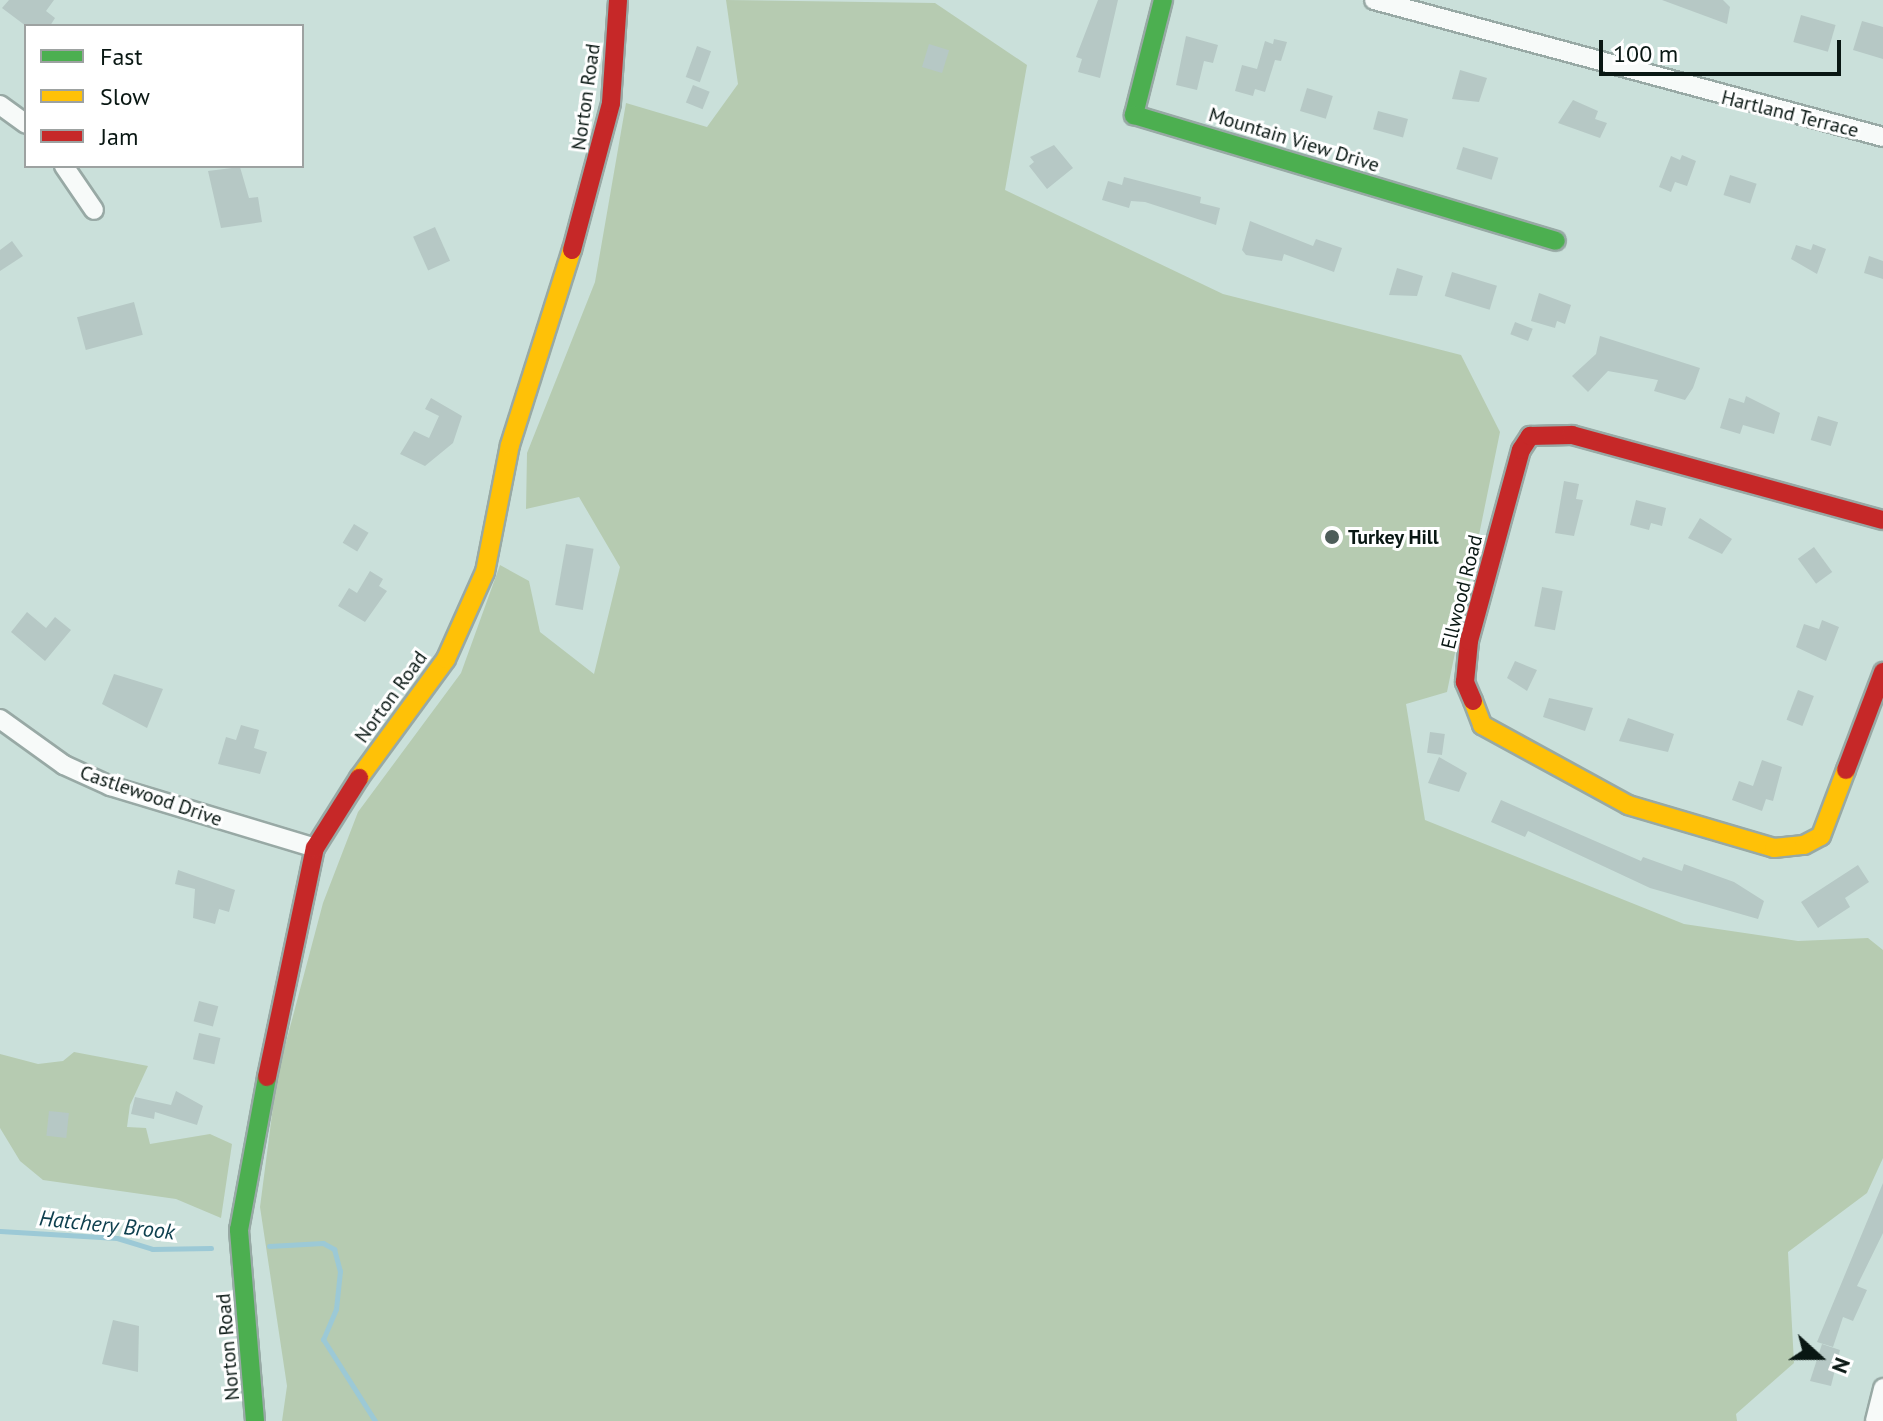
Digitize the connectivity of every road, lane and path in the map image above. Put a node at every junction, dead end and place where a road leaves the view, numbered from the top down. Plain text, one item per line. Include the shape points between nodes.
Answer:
1 (618, 0) edge
2 (1163, 0) edge
3 (1374, 0) edge
4 (0, 105) edge
5 (24, 123) edge
6 (1883, 137) edge
7 (65, 168) edge
8 (94, 210) dead end
9 (1556, 241) dead end
10 (1883, 520) edge
11 (1883, 672) edge
12 (0, 719) edge
13 (315, 848) junction
14 (1883, 1388) edge
15 (255, 1421) edge
16 (1875, 1421) edge

1 - 13 street, Norton Road via 611,103 596,174 510,445 485,572 446,659 334,812
2 - 9 street, Mountain View Drive via 1134,115
3 - 6 street, Hartland Terrace
4 - 5 street
7 - 8 street
10 - 11 street, Ellwood Road via 1572,435 1530,436 1521,450 1469,641 1465,682 1482,725 1570,776 1628,805 1774,848 1804,845 1821,836
12 - 13 street, Castlewood Drive via 64,765 110,786
13 - 15 street, Norton Road via 243,1191 239,1230
14 - 16 street

